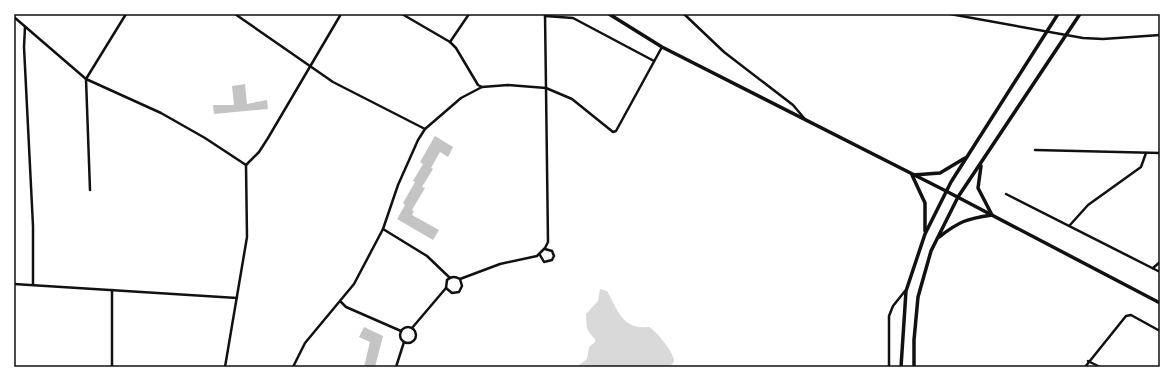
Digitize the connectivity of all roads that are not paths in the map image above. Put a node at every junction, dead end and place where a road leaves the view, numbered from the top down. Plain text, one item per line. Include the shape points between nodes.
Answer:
1 (126, 14) edge
2 (235, 14) edge
3 (341, 14) edge
4 (402, 14) edge
5 (469, 14) edge
6 (609, 14) edge
7 (684, 14) edge
8 (950, 14) edge
9 (1058, 14) edge
10 (1080, 14) edge
11 (544, 15) edge
12 (14, 17) edge
13 (25, 26) junction
14 (1160, 35) edge
15 (450, 42) junction
16 (662, 46) junction
17 (654, 61) junction
18 (310, 65) junction
19 (86, 79) junction
20 (482, 87) junction
21 (546, 88) junction
22 (805, 120) junction
23 (425, 128) junction
24 (1035, 150) dead end
25 (1146, 153) junction
26 (1160, 153) edge
27 (966, 157) junction
28 (982, 162) junction
29 (246, 165) junction
30 (912, 175) junction
31 (90, 190) dead end
32 (946, 191) junction
33 (1006, 194) dead end
34 (958, 197) junction
35 (992, 215) junction
36 (1070, 225) junction
37 (383, 229) junction
38 (925, 234) junction
39 (938, 237) junction
40 (545, 249) junction
41 (540, 255) junction
42 (1160, 262) edge
43 (1153, 268) junction
44 (1160, 272) edge
45 (450, 278) junction
46 (460, 279) junction
47 (14, 284) edge
48 (33, 284) junction
49 (446, 288) junction
50 (112, 290) junction
51 (906, 291) junction
52 (237, 298) junction
53 (341, 302) junction
54 (1160, 303) edge
55 (412, 328) junction
56 (401, 331) junction
57 (1160, 331) edge
58 (404, 342) junction
59 (1088, 361) junction
60 (112, 367) edge
61 (225, 367) edge
62 (293, 367) edge
63 (396, 367) edge
64 (889, 367) edge
65 (901, 367) edge
66 (914, 367) edge
67 (1085, 367) edge
68 (1100, 367) edge

1 - 19 street
2 - 18 street
3 - 18 street
4 - 15 street
5 - 15 street
6 - 16 main road
7 - 22 street via 724,52 793,105
8 - 14 street via 1083,38
9 - 27 main road
10 - 28 main road
11 - 17 street via 573,18
11 - 21 street
12 - 13 street
13 - 19 street
13 - 48 street
15 - 20 street
16 - 17 street
16 - 22 main road
17 - 21 street via 616,131 613,132 572,99
18 - 23 street via 333,82
18 - 29 street via 268,138
19 - 29 street via 161,113
19 - 31 street
20 - 21 street
20 - 23 street via 461,98
21 - 40 street via 548,242
22 - 30 main road
23 - 37 street via 398,185
24 - 25 street
25 - 26 street
25 - 36 street via 1141,167 1088,205
27 - 30 main road via 940,173
27 - 32 main road
28 - 34 main road
28 - 35 main road via 978,188
29 - 52 street via 247,237
30 - 32 main road
30 - 38 main road via 925,203
32 - 34 main road
32 - 38 main road
33 - 36 street
34 - 35 main road
34 - 39 main road
35 - 39 main road via 968,218
35 - 54 main road
36 - 43 street
37 - 45 street via 427,256
37 - 53 street via 354,284
38 - 51 main road
39 - 66 main road via 925,269 918,297
40 - 41 street
40 - 41 street via 552,251 552,260 544,262
41 - 46 street via 500,264
42 - 43 street
43 - 44 street
45 - 46 street via 455,276
45 - 49 street
46 - 49 street via 462,286 459,292 452,293
47 - 48 street
48 - 50 street
49 - 55 street
50 - 52 street
50 - 60 street
51 - 64 street via 893,306 890,316
51 - 65 main road
52 - 61 street
53 - 56 street via 346,307
53 - 62 street via 305,343
55 - 56 street via 407,327
55 - 58 street via 416,337 411,343
56 - 58 street via 400,336
57 - 59 street via 1131,315 1126,316 1097,354
58 - 63 street
59 - 67 street
59 - 68 street

